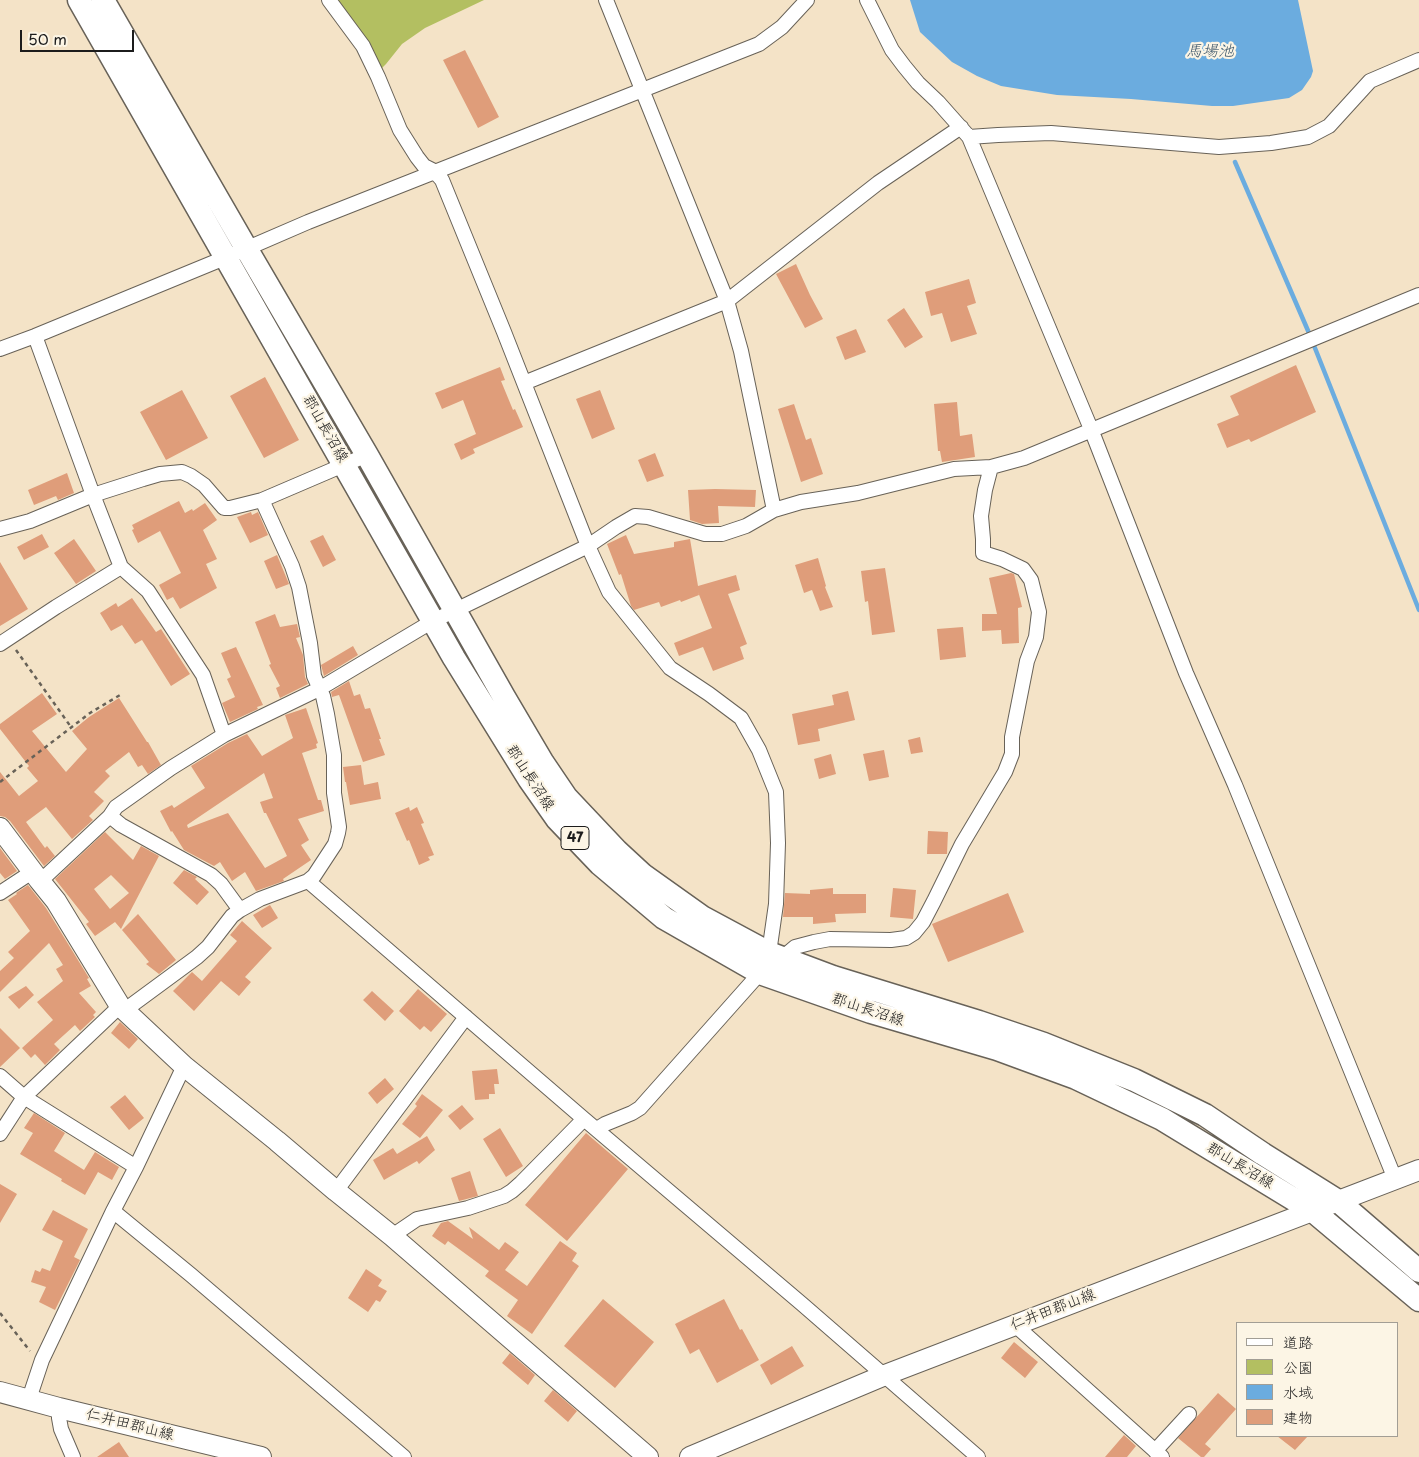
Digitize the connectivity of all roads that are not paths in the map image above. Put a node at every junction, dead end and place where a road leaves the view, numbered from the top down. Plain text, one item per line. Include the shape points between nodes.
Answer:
1 (79, 0) edge
2 (103, 0) edge
3 (329, 0) edge
4 (606, 0) edge
5 (807, 0) edge
6 (867, 0) edge
7 (1419, 60) edge
8 (642, 90) junction
9 (965, 132) junction
10 (434, 171) junction
11 (236, 253) junction
12 (1419, 295) edge
13 (727, 301) junction
14 (35, 336) junction
15 (0, 349) edge
16 (524, 383) junction
17 (1090, 429) junction
18 (367, 455) junction
19 (345, 464) junction
20 (992, 467) junction
21 (93, 496) junction
22 (262, 500) junction
23 (774, 510) junction
24 (0, 530) edge
25 (588, 546) junction
26 (121, 567) junction
27 (454, 611) junction
28 (433, 621) junction
29 (4, 642) edge
30 (319, 690) junction
31 (224, 735) junction
32 (110, 816) junction
33 (0, 828) edge
34 (36, 876) junction
35 (308, 881) junction
36 (0, 894) edge
37 (240, 910) junction
38 (770, 962) junction
39 (123, 1008) junction
40 (466, 1017) junction
41 (184, 1066) junction
42 (0, 1076) edge
43 (24, 1097) junction
44 (584, 1118) junction
45 (597, 1129) junction
46 (0, 1134) edge
47 (136, 1167) junction
48 (1419, 1170) edge
49 (1395, 1179) junction
50 (336, 1192) junction
51 (1338, 1200) junction
52 (113, 1211) junction
53 (1313, 1211) junction
54 (392, 1236) junction
55 (1419, 1271) edge
56 (1419, 1300) edge
57 (1015, 1325) junction
58 (885, 1375) junction
59 (0, 1392) edge
60 (30, 1399) junction
61 (59, 1408) junction
62 (1188, 1414) dead end
63 (1158, 1454) edge
64 (73, 1457) edge
65 (261, 1457) edge
66 (404, 1457) edge
67 (648, 1457) edge
68 (690, 1457) edge
69 (978, 1457) edge

1 - 11 main road, 郡山長沼線 / 47
2 - 11 main road, 郡山長沼線 / 47
3 - 10 street via 362,46 400,130 424,166
4 - 8 street
5 - 8 street via 759,44
6 - 9 street via 892,50 918,83
7 - 9 street via 1370,81 1329,126 1308,136 1271,143 1219,147 1051,133 998,135
8 - 10 street
8 - 13 street
9 - 13 street via 878,182
9 - 17 street
10 - 11 street
10 - 16 street via 442,180
11 - 14 street
11 - 18 main road, 郡山長沼線 / 47
11 - 19 main road, 郡山長沼線 / 47
12 - 17 street
13 - 16 street
13 - 23 street via 741,351
14 - 15 street
14 - 21 street
16 - 25 street
17 - 20 street via 1024,458
17 - 49 street via 1186,673 1235,784
18 - 19 street
18 - 27 main road, 郡山長沼線 / 47
19 - 22 street
19 - 28 main road, 郡山長沼線 / 47
20 - 23 street via 954,470
20 - 38 street via 981,516 983,553 1023,570 1031,580 1039,612 1012,737 1012,754 1005,772 914,934 891,940 830,939 795,947
21 - 22 street via 151,476 182,472 204,485 224,508
21 - 24 street via 30,522
21 - 26 street
22 - 30 street via 299,586
23 - 25 street via 746,526 722,534 705,534 635,516
25 - 27 street
25 - 38 street via 609,592 670,668 741,718 759,750 776,792 778,843
26 - 29 street
26 - 31 street via 148,591 203,675
27 - 28 street
27 - 38 main road, 郡山長沼線 / 47 via 566,797 644,875
28 - 30 street
28 - 38 main road, 郡山長沼線 / 47 via 529,779 557,819 600,864 664,918
30 - 31 street
30 - 35 street via 323,696 334,755 338,833 335,844
31 - 32 street via 123,802
32 - 34 street via 48,874
32 - 37 street via 211,875
33 - 34 main road
34 - 36 street
34 - 39 main road via 56,901
35 - 37 street
35 - 40 street
37 - 39 street via 197,957
38 - 45 street via 640,1108
38 - 51 main road, 郡山長沼線 / 47 via 833,977 979,1022 1134,1080 1205,1115
38 - 53 main road, 郡山長沼線 / 47 via 872,1012 996,1049 1076,1078 1162,1119
39 - 41 main road
39 - 43 street
40 - 44 street
40 - 50 street
41 - 47 street
41 - 50 main road
42 - 43 street
43 - 46 street
43 - 47 street
44 - 45 street
44 - 54 street via 521,1183 504,1196 417,1219
45 - 58 street
47 - 52 street
48 - 49 main road, 仁井田郡山線
49 - 51 main road, 仁井田郡山線
50 - 54 main road
51 - 53 main road, 仁井田郡山線
51 - 55 main road, 郡山長沼線 / 47
52 - 60 street via 42,1360
52 - 66 street
53 - 56 main road, 郡山長沼線 / 47
53 - 57 main road, 仁井田郡山線
54 - 67 main road
57 - 58 main road, 仁井田郡山線
57 - 63 street
58 - 68 main road, 仁井田郡山線
58 - 69 street
59 - 60 main road, 仁井田郡山線
60 - 61 main road, 仁井田郡山線
61 - 64 street via 61,1429
61 - 65 main road, 仁井田郡山線
62 - 63 street

